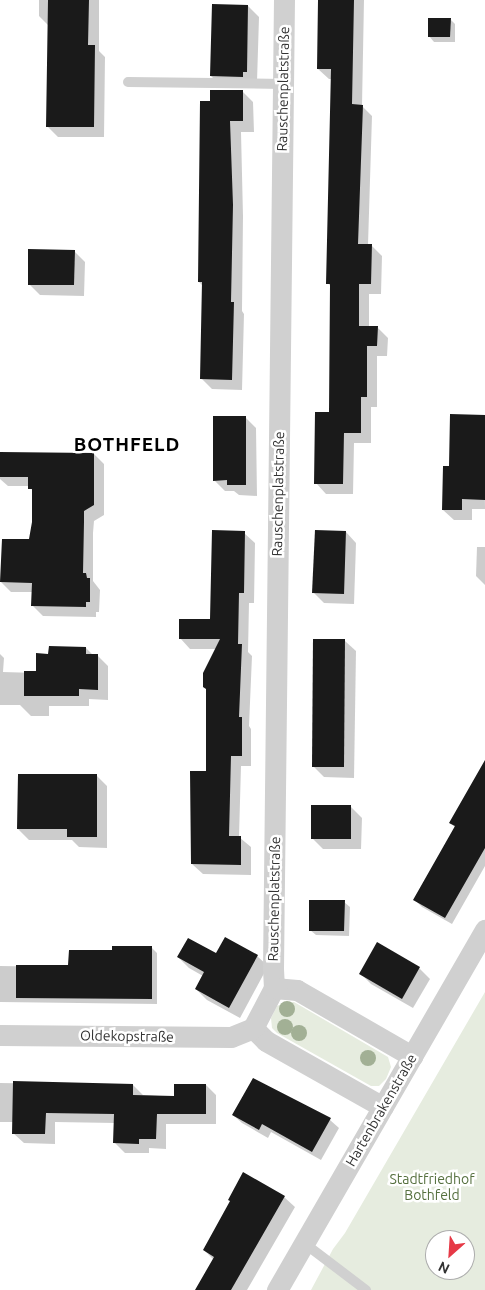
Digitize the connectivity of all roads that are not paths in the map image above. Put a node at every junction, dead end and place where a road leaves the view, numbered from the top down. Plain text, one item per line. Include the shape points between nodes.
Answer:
1 (284, 0) edge
2 (128, 82) dead end
3 (283, 84) junction
4 (485, 930) edge
5 (274, 988) junction
6 (253, 1028) junction
7 (0, 1035) edge
8 (412, 1056) junction
9 (384, 1107) junction
10 (304, 1243) junction
11 (277, 1290) edge
12 (366, 1290) edge

1 - 3 street, Rauschenplatstraße
2 - 3 lane
3 - 5 street, Rauschenplatstraße
4 - 8 street, Hartenbrakenstraße
5 - 6 street
5 - 8 street via 297,990
6 - 7 street, Oldekopstraße via 231,1037
6 - 9 street via 266,1041
8 - 9 street, Hartenbrakenstraße
9 - 10 street, Hartenbrakenstraße
10 - 11 street, Hartenbrakenstraße
10 - 12 lane

